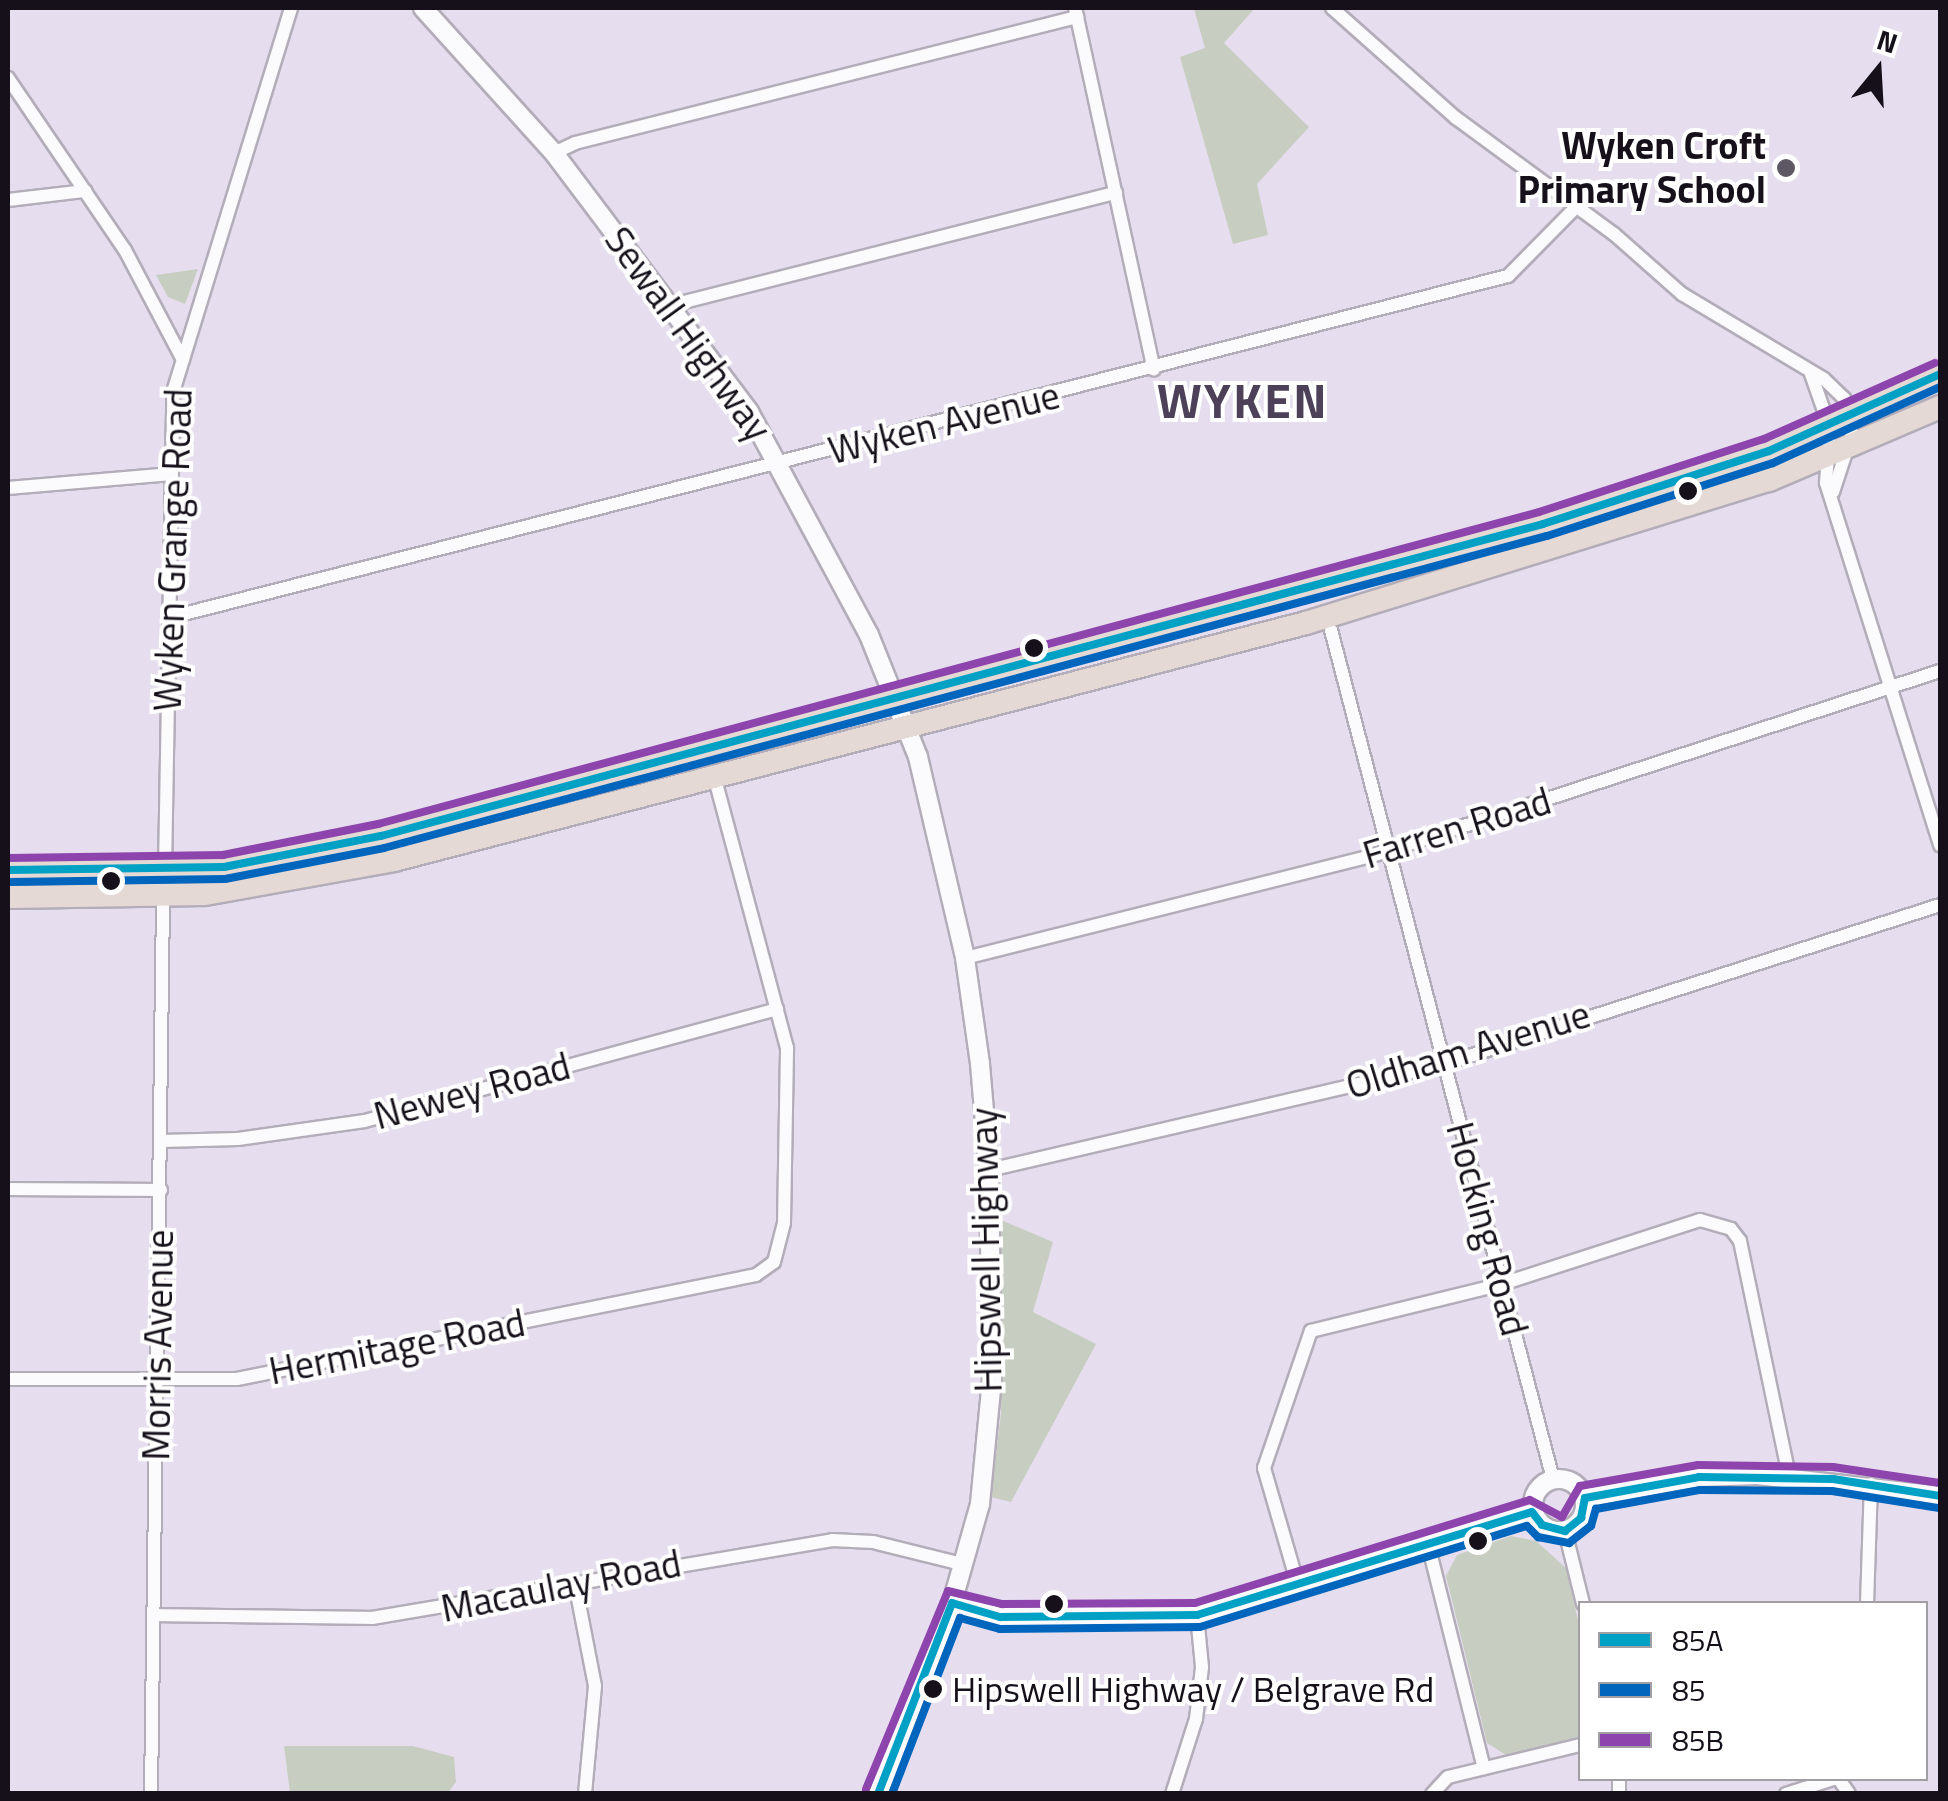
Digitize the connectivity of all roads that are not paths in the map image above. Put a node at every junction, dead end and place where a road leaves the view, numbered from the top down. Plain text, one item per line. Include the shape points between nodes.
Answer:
1 (291, 8) edge
2 (424, 8) edge
3 (1332, 8) edge
4 (1076, 12) edge
5 (8, 78) edge
6 (554, 154) junction
7 (85, 191) junction
8 (1116, 192) junction
9 (8, 200) edge
10 (1577, 206) junction
11 (672, 305) junction
12 (183, 360) junction
13 (1154, 370) junction
14 (1811, 374) junction
15 (1940, 374) edge
16 (1940, 407) edge
17 (1852, 418) junction
18 (1830, 428) junction
19 (1838, 452) junction
20 (780, 464) junction
21 (171, 474) junction
22 (8, 488) edge
23 (1833, 492) junction
24 (1321, 587) junction
25 (168, 618) junction
26 (1330, 623) junction
27 (1940, 672) edge
28 (1892, 689) junction
29 (897, 697) junction
30 (907, 723) junction
31 (714, 776) junction
32 (1940, 845) edge
33 (1390, 851) junction
34 (8, 870) edge
35 (165, 870) junction
36 (162, 896) junction
37 (8, 897) edge
38 (1940, 905) edge
39 (966, 958) junction
40 (777, 1009) junction
41 (1444, 1064) junction
42 (161, 1141) junction
43 (990, 1170) junction
44 (8, 1188) edge
45 (161, 1190) junction
46 (1502, 1284) junction
47 (8, 1380) edge
48 (156, 1381) junction
49 (1789, 1476) junction
50 (1553, 1479) junction
51 (1871, 1484) junction
52 (1940, 1496) edge
53 (1585, 1498) junction
54 (1532, 1512) junction
55 (1564, 1531) junction
56 (1428, 1544) junction
57 (962, 1564) junction
58 (575, 1583) junction
59 (1298, 1585) junction
60 (1582, 1601) edge
61 (1866, 1601) edge
62 (952, 1602) junction
63 (155, 1615) junction
64 (1197, 1615) junction
65 (1578, 1745) edge
66 (1484, 1768) junction
67 (1827, 1781) edge
68 (150, 1794) edge
69 (585, 1794) edge
70 (878, 1794) edge
71 (1172, 1794) edge
72 (1432, 1794) edge
73 (1786, 1794) edge

1 - 12 street, Wyken Grange Road
2 - 6 street, Sewall Highway
3 - 10 street via 1456,118
4 - 6 street via 575,143
4 - 8 street
5 - 7 street
6 - 11 street, Sewall Highway
7 - 9 street
7 - 12 street via 126,250
8 - 11 street
8 - 13 street
10 - 13 street, Wyken Avenue via 1508,276
10 - 14 street via 1690,300
11 - 20 street, Sewall Highway
12 - 21 street, Wyken Grange Road via 172,402
13 - 20 street, Wyken Avenue
14 - 17 street via 1844,398
14 - 18 street
15 - 17 highway
16 - 19 highway
17 - 18 highway
17 - 19 street
18 - 19 street
18 - 24 highway via 1677,483
19 - 23 street
19 - 23 street via 1826,483
19 - 26 highway
20 - 25 street, Wyken Avenue
20 - 29 street, Sewall Highway
21 - 22 street
21 - 25 street, Wyken Grange Road
23 - 28 street
24 - 26 highway
24 - 29 highway
25 - 35 street, Wyken Grange Road
26 - 30 highway
26 - 33 street, Hocking Road
27 - 28 street, Farren Road
28 - 32 street
28 - 33 street, Farren Road
29 - 30 street, Hipswell Highway
29 - 35 highway via 372,838 282,858
30 - 31 highway
30 - 39 street, Hipswell Highway
31 - 36 highway via 326,876
31 - 40 street
33 - 39 street, Farren Road
33 - 41 street, Hocking Road
34 - 35 highway
36 - 37 highway
36 - 42 street, Morris Avenue
38 - 41 street, Oldham Avenue
39 - 43 street, Hipswell Highway
40 - 42 street, Newey Road via 364,1121 238,1139
40 - 48 street, Hermitage Road via 788,1068 784,1222 775,1258 756,1275 274,1372
41 - 43 street, Oldham Avenue
41 - 46 street, Hocking Road
42 - 45 street, Morris Avenue
43 - 57 street, Hipswell Highway via 992,1379 980,1504
44 - 45 street
45 - 48 street, Morris Avenue
46 - 49 street via 1700,1220 1731,1229 1740,1241
46 - 50 street, Hocking Road
46 - 59 street via 1311,1331 1264,1468
47 - 48 street, Hermitage Road
48 - 63 street, Morris Avenue
49 - 51 street
49 - 53 street via 1698,1477
50 - 53 street via 1576,1484
50 - 54 street via 1535,1493
51 - 52 street
51 - 61 street
53 - 55 street via 1581,1518
54 - 55 street via 1542,1525
54 - 56 street
55 - 60 street
56 - 59 street
56 - 66 street
57 - 58 street, Macaulay Road via 873,1542 832,1540
57 - 62 street, Hipswell Highway
58 - 63 street, Macaulay Road via 372,1618
58 - 69 street via 596,1686
59 - 64 street
62 - 64 street via 1000,1617
62 - 70 street, Hipswell Highway
63 - 68 street, Morris Avenue
64 - 71 street via 1202,1667 1196,1719
65 - 66 street
66 - 72 street via 1443,1779
67 - 73 street

